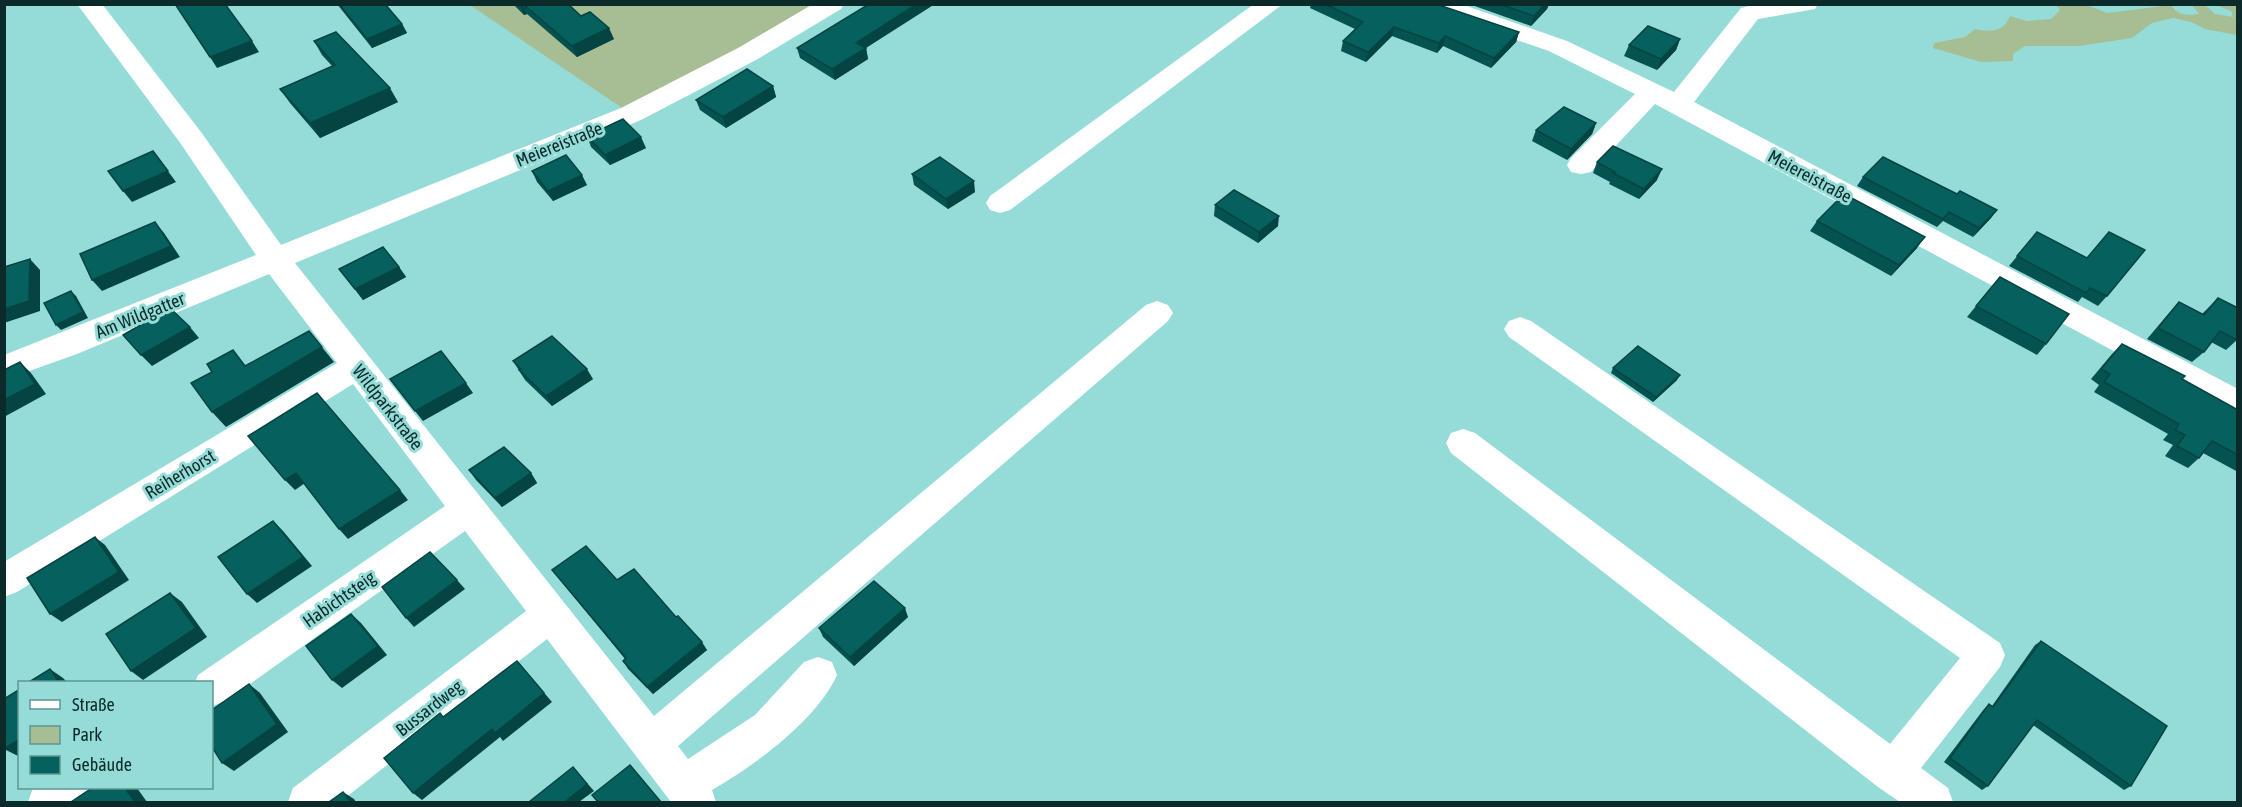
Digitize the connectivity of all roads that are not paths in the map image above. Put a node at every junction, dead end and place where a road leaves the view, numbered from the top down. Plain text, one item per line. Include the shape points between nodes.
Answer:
1 (89, 4) edge
2 (832, 4) edge
3 (1271, 4) edge
4 (1435, 4) edge
5 (1806, 4) edge
6 (1652, 92) junction
7 (1678, 105) junction
8 (1581, 165) dead end
9 (1000, 203) dead end
10 (276, 261) junction
11 (1157, 313) dead end
12 (1520, 328) dead end
13 (356, 367) junction
14 (4, 368) edge
15 (2238, 405) edge
16 (1463, 442) dead end
17 (467, 510) junction
18 (4, 581) edge
19 (551, 614) junction
20 (818, 675) dead end
21 (213, 687) edge
22 (651, 744) junction
23 (1892, 772) junction
24 (68, 789) edge
25 (689, 794) edge
26 (48, 802) edge
27 (308, 802) edge
28 (1933, 802) edge

1 - 10 street, Wildparkstraße via 191,138
2 - 10 street, Meiereistraße via 747,54 631,114
3 - 9 street
4 - 6 street, Meiereistraße via 1558,46
5 - 7 street via 1750,13
6 - 7 street, Meiereistraße
6 - 8 street
7 - 15 street, Meiereistraße
10 - 13 street, Wildparkstraße
10 - 14 street, Am Wildgatter
11 - 22 street
12 - 23 street via 1986,655
13 - 17 street, Wildparkstraße
13 - 18 street, Reiherhorst
16 - 23 street
17 - 19 street, Wildparkstraße
17 - 21 street, Habichtsteig
19 - 22 street, Wildparkstraße
19 - 27 street, Bussardweg
20 - 25 street via 769,728 723,762
22 - 25 street, Wildparkstraße
23 - 28 street
24 - 26 street

